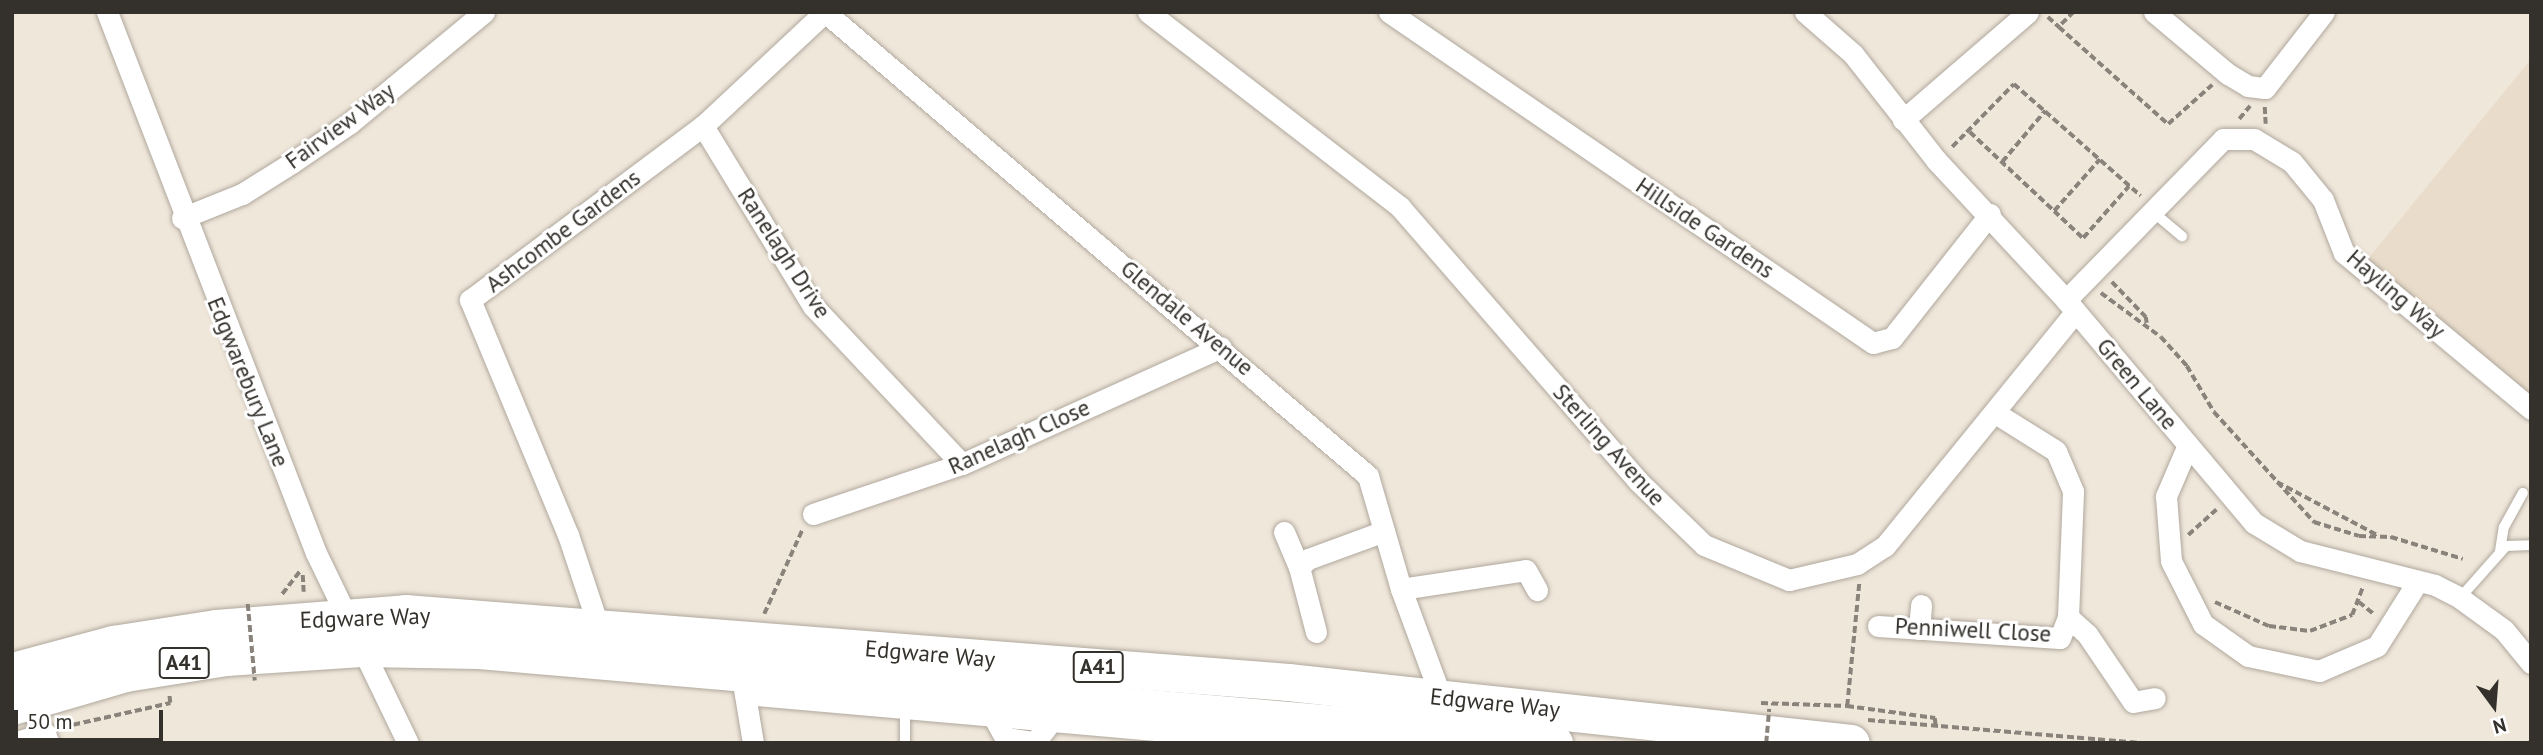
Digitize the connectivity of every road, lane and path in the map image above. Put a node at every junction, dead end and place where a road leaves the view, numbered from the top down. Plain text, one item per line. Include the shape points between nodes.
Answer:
1 (107, 12) edge
2 (484, 12) edge
3 (825, 12) edge
4 (1148, 12) edge
5 (1389, 12) edge
6 (1805, 12) edge
7 (2028, 12) edge
8 (2043, 12) edge
9 (2074, 12) edge
10 (2154, 12) edge
11 (2324, 12) edge
12 (2059, 27) junction
13 (2226, 72) junction
14 (2265, 88) junction
15 (2045, 111) junction
16 (1903, 120) junction
17 (704, 126) junction
18 (2266, 127) dead end
19 (1970, 132) junction
20 (2223, 139) junction
21 (2100, 159) junction
22 (1936, 160) junction
23 (2003, 162) junction
24 (2130, 186) junction
25 (2054, 211) junction
26 (2154, 211) junction
27 (1990, 214) junction
28 (182, 218) junction
29 (2182, 236) dead end
30 (2098, 269) junction
31 (2083, 285) junction
32 (2071, 306) junction
33 (2147, 326) junction
34 (1221, 347) junction
35 (2531, 409) edge
36 (1997, 414) junction
37 (2188, 445) junction
38 (962, 464) junction
39 (2272, 479) junction
40 (2510, 493) dead end
41 (2230, 496) junction
42 (813, 514) joint
43 (2314, 522) junction
44 (1384, 531) junction
45 (1284, 532) dead end
46 (2311, 532) dead end
47 (2169, 534) junction
48 (2380, 537) junction
49 (2531, 545) edge
50 (2500, 551) junction
51 (2463, 559) dead end
52 (1857, 564) junction
53 (2366, 566) junction
54 (1299, 567) junction
55 (303, 569) dead end
56 (2418, 581) junction
57 (1401, 589) junction
58 (1536, 590) dead end
59 (304, 592) dead end
60 (2460, 598) junction
61 (2192, 603) junction
62 (248, 604) dead end
63 (1921, 605) dead end
64 (342, 614) junction
65 (2068, 617) junction
66 (761, 622) dead end
67 (1878, 626) dead end
68 (598, 628) junction
69 (1919, 629) junction
70 (1317, 632) dead end
71 (360, 648) junction
72 (2530, 664) edge
73 (16, 681) edge
74 (743, 682) junction
75 (243, 683) dead end
76 (181, 692) dead end
77 (1441, 697) junction
78 (2155, 698) dead end
79 (1847, 706) dead end
80 (905, 709) junction
81 (1769, 709) dead end
82 (77, 721) dead end
83 (1936, 727) dead end
84 (47, 738) edge
85 (12, 743) edge
86 (408, 743) edge
87 (753, 743) edge
88 (905, 743) edge
89 (1303, 743) edge
90 (1554, 743) edge
91 (1766, 743) edge
92 (1851, 743) edge
93 (2144, 743) edge

1 - 28 street, Edgwarebury Lane
2 - 28 street, Fairview Way via 350,123 293,162 242,194
3 - 17 street, Ashcombe Gardens
3 - 34 street, Glendale Avenue
4 - 52 street, Sterling Avenue via 1400,207 1638,481 1704,545 1789,580
5 - 27 street, Hillside Gardens via 1873,343 1892,338
6 - 16 street, Green Lane via 1853,54
7 - 16 street
8 - 12 path
9 - 12 path
10 - 13 street
11 - 14 street
12 - 13 path via 2168,124
13 - 14 street via 2248,86
14 - 18 path
14 - 20 path
15 - 19 path via 2014,84
15 - 21 path
15 - 23 path
16 - 22 street, Green Lane
17 - 38 street, Ranelagh Drive via 813,306
17 - 68 street, Ashcombe Gardens via 470,300 568,535
19 - 22 path
19 - 23 path
20 - 26 street
20 - 35 street, Hayling Way via 2254,139 2292,162 2323,200 2344,253
21 - 24 path
21 - 25 path
22 - 27 street, Green Lane
23 - 25 path
24 - 25 path via 2082,238
24 - 26 path
26 - 29 lane
26 - 30 street
27 - 32 street, Green Lane
28 - 64 street, Edgwarebury Lane
30 - 31 street
30 - 33 path via 2146,317
31 - 32 street
31 - 33 path
32 - 36 street, Sterling Avenue
32 - 37 street, Green Lane
33 - 39 path via 2188,366 2214,412
34 - 38 street, Ranelagh Close
34 - 44 street, Glendale Avenue via 1368,476
36 - 52 street, Sterling Avenue via 1885,546
36 - 65 street, Penniwell Close via 2056,451 2073,491
37 - 41 street, Green Lane
37 - 47 street via 2166,496
38 - 42 street, Ranelagh Close
39 - 43 path
39 - 48 path
40 - 50 lane via 2521,498 2504,527
41 - 47 path via 2193,532 2182,537
41 - 53 street, Green Lane via 2253,523 2285,544 2341,563
42 - 66 path via 797,537
43 - 46 path
43 - 48 path via 2359,536
44 - 54 street via 1308,559
44 - 57 street, Glendale Avenue
45 - 54 street
47 - 61 street via 2171,561
48 - 51 path
49 - 50 lane via 2514,543
50 - 60 lane
52 - 79 path via 1859,590
53 - 56 street, Green Lane
53 - 61 path via 2361,600 2352,615 2310,631 2269,626 2210,600
54 - 70 street
55 - 59 path
56 - 60 street, Green Lane
56 - 61 street via 2377,646 2319,671 2248,656 2203,624
57 - 58 street via 1526,570
57 - 77 street, Glendale Avenue
60 - 72 street, Green Lane via 2504,630
62 - 75 path, bridge via 255,681
63 - 69 street
64 - 68 highway, Edgware Way / A41 via 405,613
64 - 71 street, Edgwarebury Lane
64 - 73 highway, Edgware Way / A41 via 113,644
65 - 69 street, Penniwell Close via 2060,638
65 - 78 street via 2087,634 2133,702
67 - 69 street, Penniwell Close
68 - 77 highway, Edgware Way / A41
71 - 73 highway, Edgware Way / A41 via 226,657 125,673
71 - 74 highway, Edgware Way / A41 via 479,650
71 - 86 street, Edgwarebury Lane
73 - 84 street
74 - 80 street, Edgware Way
74 - 87 street
74 - 90 highway, Edgware Way / A41
76 - 82 path via 169,694 170,703
77 - 92 highway, Edgware Way / A41
80 - 88 lane
80 - 89 street, Edgware Way via 993,716 1005,738 1035,742 1050,723 1093,722
81 - 91 path, bridge
83 - 93 path
84 - 85 street

